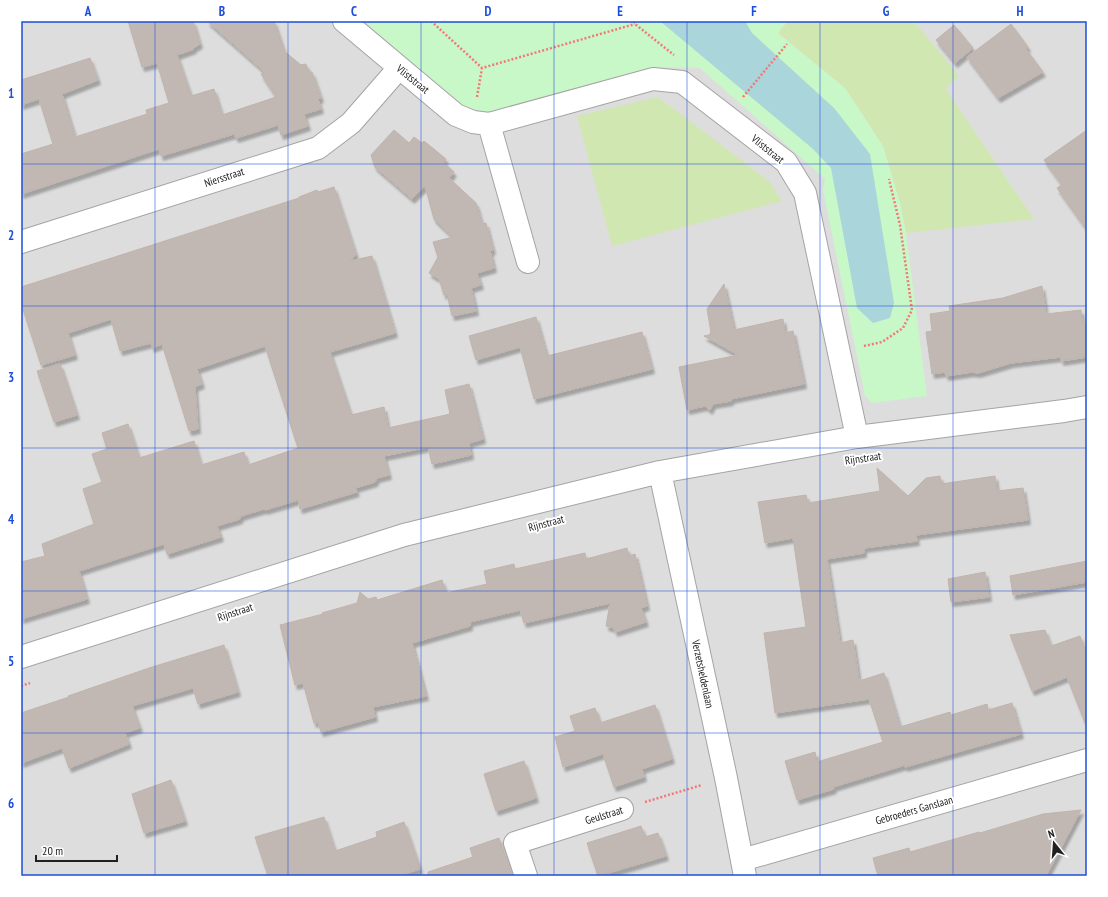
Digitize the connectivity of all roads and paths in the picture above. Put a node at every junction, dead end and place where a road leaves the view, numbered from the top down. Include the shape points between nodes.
1 (344, 21) edge
2 (431, 21) edge
3 (636, 24) dead end
4 (787, 44) dead end
5 (400, 68) junction
6 (742, 98) dead end
7 (489, 124) junction
8 (889, 179) dead end
9 (21, 242) edge
10 (528, 262) dead end
11 (840, 351) junction
12 (1087, 406) edge
13 (857, 437) junction
14 (660, 472) junction
15 (21, 657) edge
16 (36, 681) dead end
17 (21, 686) edge
18 (1087, 760) edge
19 (726, 778) junction
20 (622, 809) joint
21 (743, 868) edge
22 (526, 876) edge

1 - 5 street, Vliststraat
2 - 3 path via 482,68
4 - 6 path
5 - 7 street, Vliststraat via 456,115 473,122
5 - 9 street, Niersstraat via 351,123 318,148
7 - 10 street
7 - 11 street, Vliststraat via 653,79 682,82 786,162 805,192
8 - 11 path via 900,225 912,310 903,328 882,342
11 - 13 street, Vliststraat
12 - 13 street, Rijnstraat
13 - 14 street, Rijnstraat
14 - 15 street, Rijnstraat via 404,535
14 - 19 street, Verzetsheldenlaan
16 - 17 path
18 - 21 street, Gebroeders Ganslaan
19 - 20 path, Geulstraat
19 - 21 street, Verzetsheldenlaan
20 - 22 street, Geulstraat via 515,843

